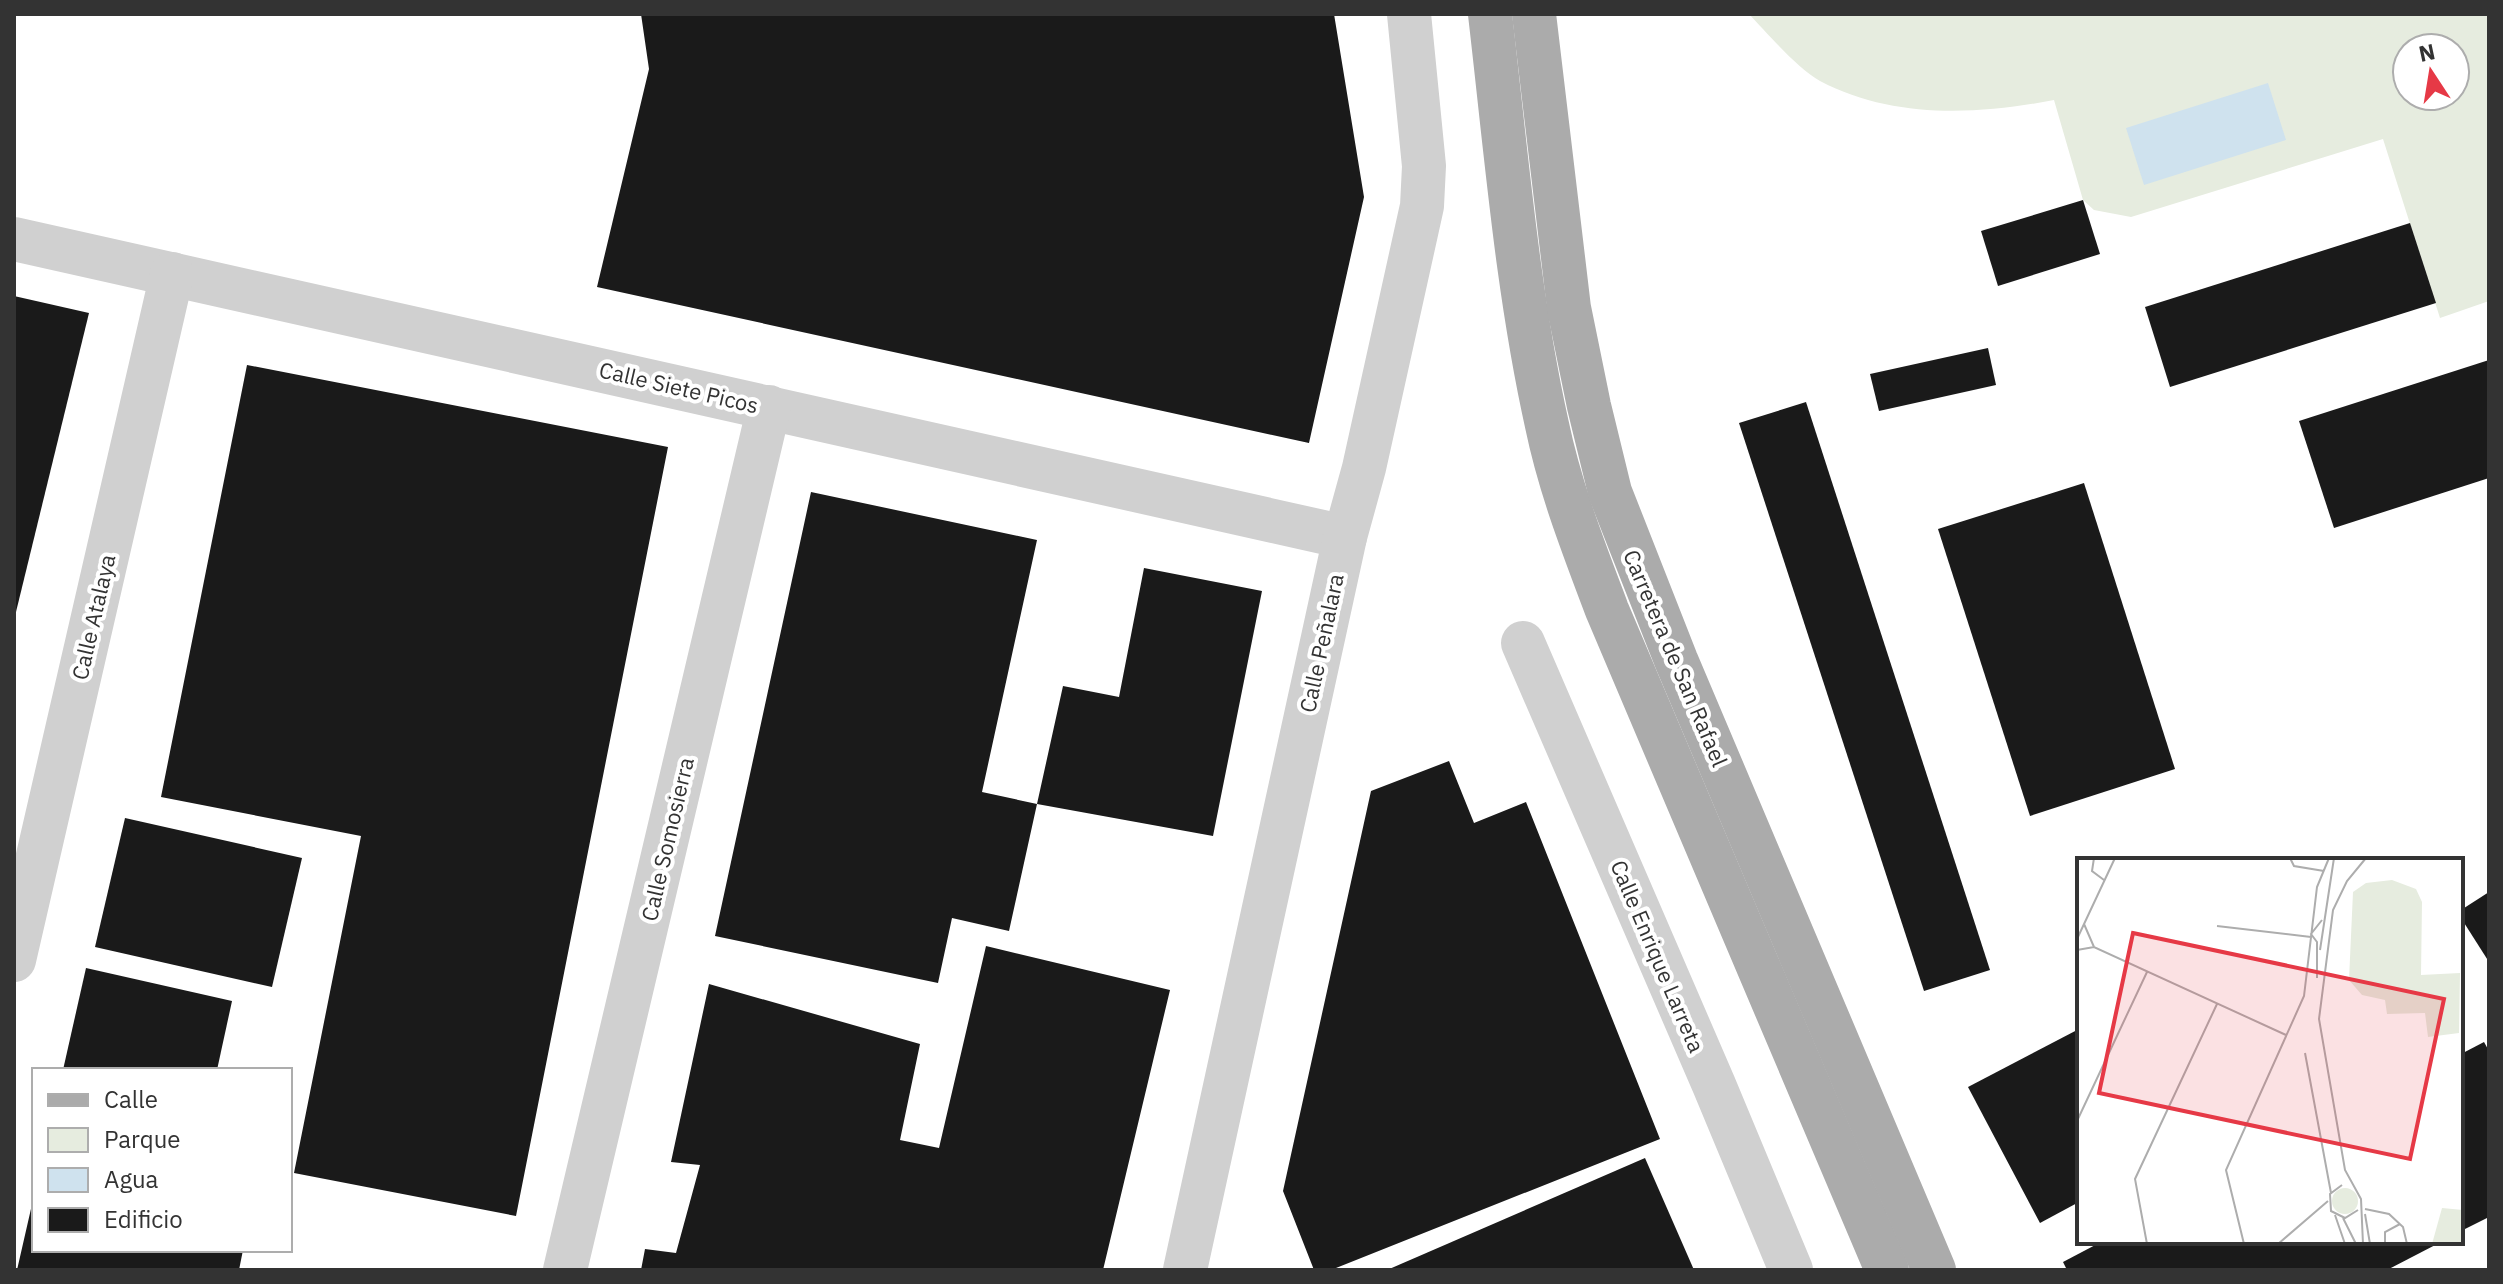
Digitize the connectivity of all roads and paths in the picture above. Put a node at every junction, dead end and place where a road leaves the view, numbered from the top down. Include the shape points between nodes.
1 (1409, 14) edge
2 (1534, 14) edge
3 (1490, 25) edge
4 (14, 239) edge
5 (172, 274) junction
6 (769, 407) junction
7 (1345, 537) junction
8 (1523, 643) dead end
9 (14, 960) edge
10 (565, 1270) edge
11 (1185, 1270) edge
12 (1791, 1270) edge
13 (1887, 1270) edge
14 (1934, 1270) edge

1 - 7 street, Calle Peñalara via 1424,166 1422,206
2 - 14 main road, Carretera de San Rafael via 1569,308 1610,492
3 - 13 main road, Carretera de San Rafael via 1529,329 1568,504 1607,610
4 - 5 street, Calle Siete Picos
5 - 6 street, Calle Siete Picos
5 - 9 street, Calle Atalaya
6 - 7 street, Calle Siete Picos
6 - 10 street, Calle Somosierra
7 - 11 street, Calle Peñalara
8 - 12 street, Calle Enrique Larreta

